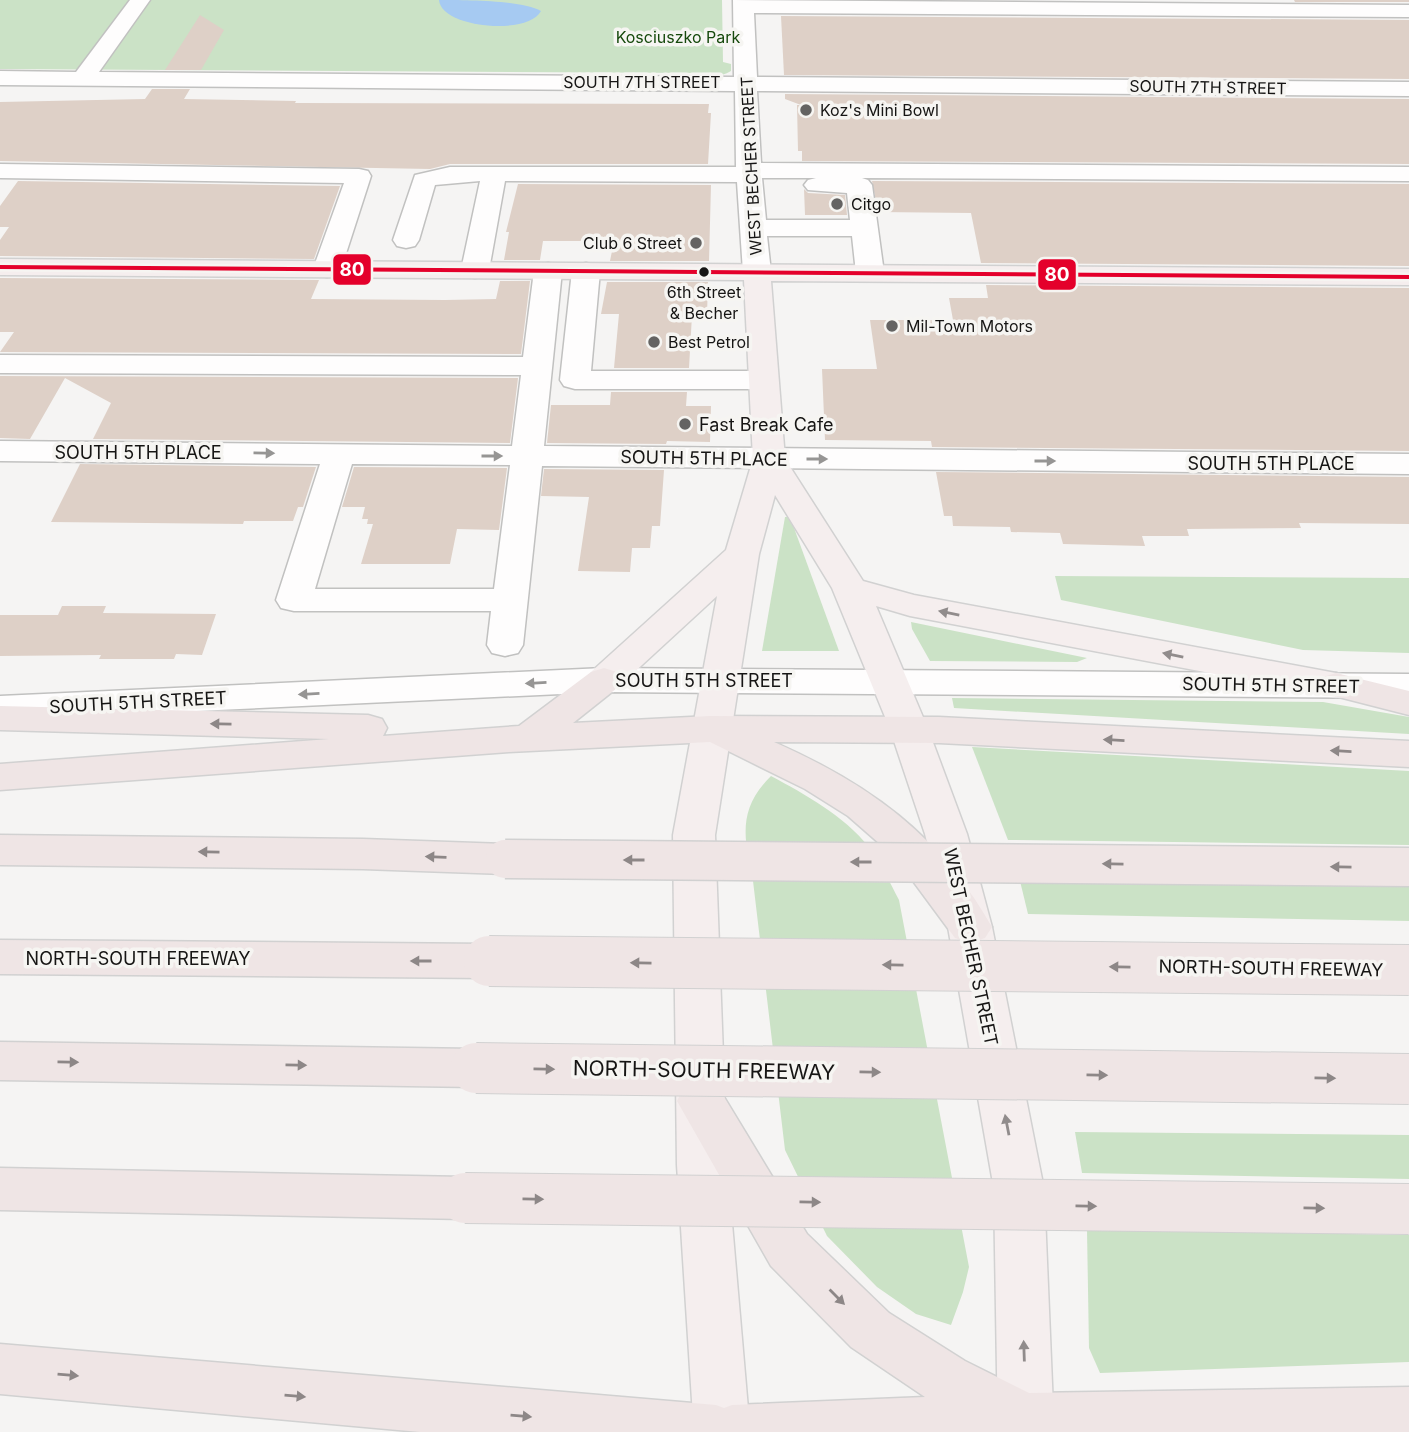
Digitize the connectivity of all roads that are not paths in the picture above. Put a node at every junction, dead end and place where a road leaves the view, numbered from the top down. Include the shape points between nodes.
1 (140, 0) edge
2 (743, 4) edge
3 (1409, 11) edge
4 (0, 78) edge
5 (83, 78) junction
6 (747, 82) junction
7 (1409, 89) edge
8 (0, 171) edge
9 (494, 173) junction
10 (1409, 174) edge
11 (749, 177) junction
12 (802, 185) junction
13 (831, 186) junction
14 (754, 228) junction
15 (805, 228) junction
16 (836, 228) junction
17 (866, 228) junction
18 (407, 240) dead end
19 (0, 267) edge
20 (327, 269) junction
21 (475, 270) junction
22 (548, 271) junction
23 (586, 271) junction
24 (757, 272) junction
25 (870, 273) junction
26 (1409, 277) edge
27 (0, 364) edge
28 (539, 366) junction
29 (763, 380) junction
30 (0, 451) edge
31 (339, 454) junction
32 (527, 456) junction
33 (769, 459) junction
34 (1409, 464) edge
35 (743, 554) junction
36 (850, 588) junction
37 (509, 600) junction
38 (505, 645) dead end
39 (719, 679) junction
40 (604, 680) junction
41 (889, 681) junction
42 (1336, 685) junction
43 (1409, 686) edge
44 (1409, 703) edge
45 (0, 708) edge
46 (0, 718) edge
47 (710, 729) junction
48 (909, 729) junction
49 (519, 738) junction
50 (1409, 754) edge
51 (0, 777) edge
52 (0, 850) edge
53 (1409, 867) edge
54 (970, 927) junction
55 (0, 957) edge
56 (1409, 970) edge
57 (0, 1062) edge
58 (1409, 1079) edge
59 (701, 1101) junction
60 (0, 1189) edge
61 (1409, 1209) edge
62 (0, 1369) edge
63 (1409, 1413) edge
64 (1026, 1426) edge
65 (716, 1432) edge
66 (722, 1432) edge
67 (732, 1432) edge

1 - 5 street
2 - 3 street
2 - 6 street, WEST BECHER STREET
4 - 5 street, SOUTH 7TH STREET
5 - 6 street, SOUTH 7TH STREET
6 - 7 street, SOUTH 7TH STREET
6 - 11 street, WEST BECHER STREET
8 - 20 street via 359,176
9 - 11 street
9 - 18 street via 424,180
9 - 21 street
10 - 11 street
11 - 12 street
11 - 14 street, WEST BECHER STREET
12 - 13 street
12 - 15 street
13 - 16 street
13 - 17 street via 859,186
14 - 15 street
14 - 24 street, WEST BECHER STREET
15 - 16 street
16 - 17 street
17 - 25 street
19 - 20 main road
20 - 21 main road
21 - 22 main road
22 - 23 main road
22 - 28 street
23 - 24 main road
23 - 29 street via 576,380
24 - 25 main road
24 - 29 main road, WEST BECHER STREET
25 - 26 main road
27 - 28 street
28 - 32 street
29 - 33 main road, WEST BECHER STREET
30 -> 31 street, SOUTH 5TH PLACE
31 -> 32 street, SOUTH 5TH PLACE
31 - 37 street via 294,600
32 - 33 street, SOUTH 5TH PLACE
32 - 37 street
33 -> 34 street, SOUTH 5TH PLACE
33 - 35 main road, WEST BECHER STREET
33 - 36 main road, WEST BECHER STREET
35 - 39 main road, WEST BECHER STREET
35 - 40 main road
36 - 41 main road, WEST BECHER STREET
42 -> 36 main road via 910,605
37 - 38 street
39 - 40 street, SOUTH 5TH STREET
39 - 41 street, SOUTH 5TH STREET
39 - 47 main road, WEST BECHER STREET
40 -> 45 street, SOUTH 5TH STREET
40 - 49 highway
41 - 42 street, SOUTH 5TH STREET
41 - 48 main road, WEST BECHER STREET
42 - 43 street, SOUTH 5TH STREET
42 - 44 highway
49 -> 46 highway via 391,728
47 - 48 highway
47 - 49 highway
47 - 54 highway via 779,759 863,807 903,839
47 - 59 main road, WEST BECHER STREET via 694,835
50 -> 48 highway
48 - 54 main road, WEST BECHER STREET via 946,834
49 - 51 highway
53 -> 52 highway, bridge
64 -> 54 main road, WEST BECHER STREET via 1019,1189
56 -> 55 highway, NORTH-SOUTH FREEWAY, bridge
57 -> 58 highway, NORTH-SOUTH FREEWAY, bridge
59 -> 64 highway via 789,1250 870,1330
59 - 66 main road, WEST BECHER STREET
60 -> 61 highway, bridge
62 -> 65 highway
63 - 64 highway
64 - 67 highway

